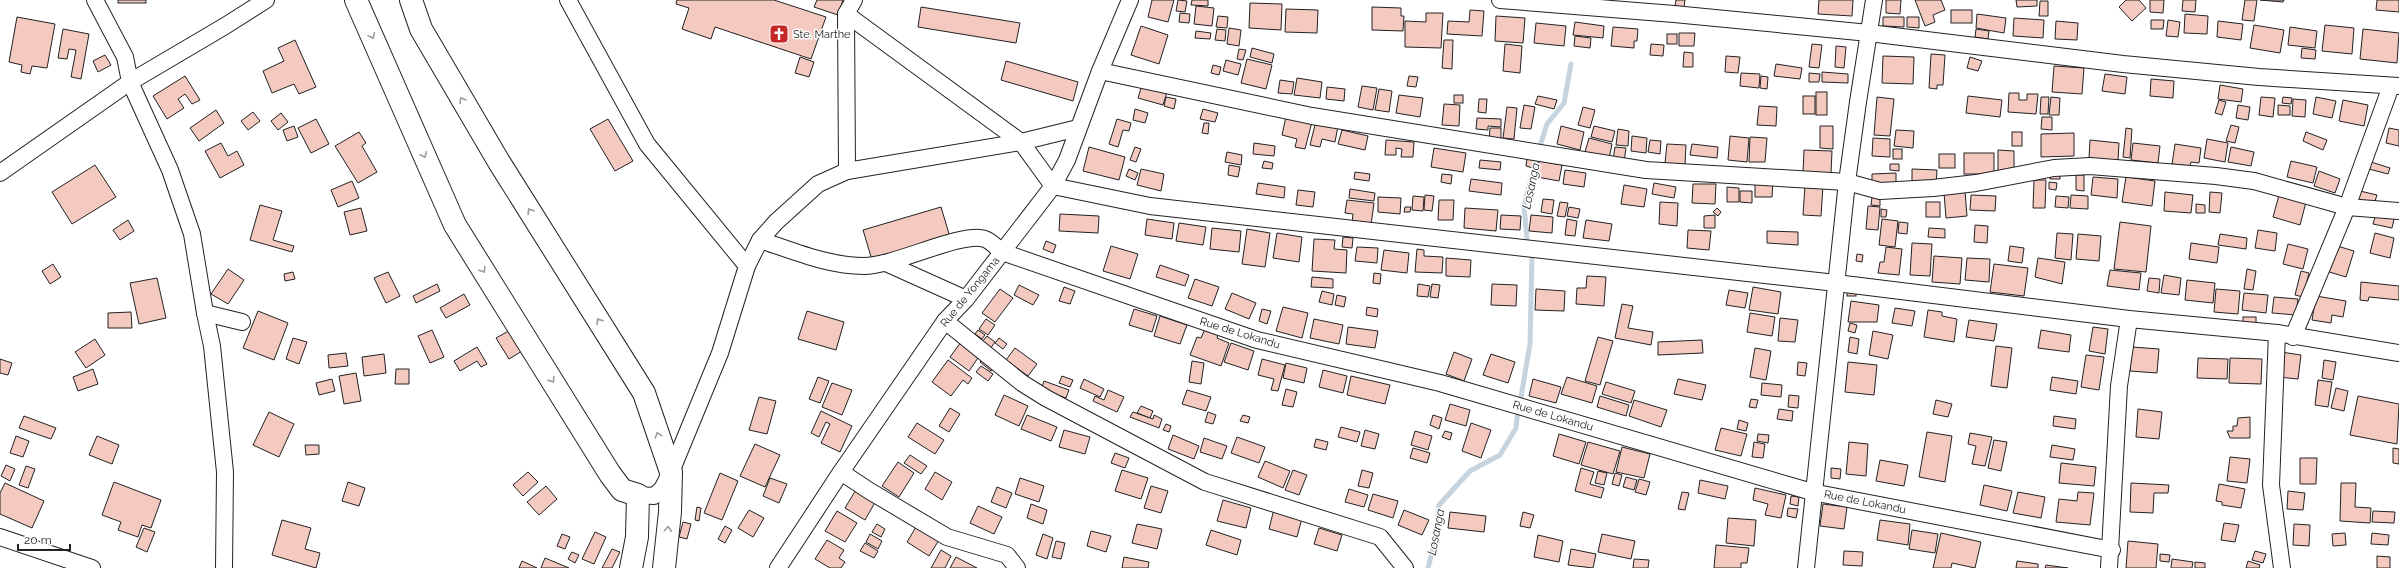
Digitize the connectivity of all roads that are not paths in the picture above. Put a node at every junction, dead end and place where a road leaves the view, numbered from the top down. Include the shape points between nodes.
1 (95, 0) edge
2 (266, 0) edge
3 (356, 0) edge
4 (410, 0) edge
5 (568, 0) edge
6 (854, 0) edge
7 (1130, 0) edge
8 (1500, 0) edge
9 (1874, 0) edge
10 (846, 14) junction
11 (1869, 33) junction
12 (1100, 72) junction
13 (130, 82) junction
14 (2395, 86) edge
15 (1078, 128) junction
16 (1021, 142) junction
17 (846, 171) junction
18 (0, 173) edge
19 (1847, 182) junction
20 (1053, 186) junction
21 (2347, 207) junction
22 (2399, 211) edge
23 (760, 240) junction
24 (1002, 252) junction
25 (886, 263) junction
26 (747, 266) junction
27 (1836, 283) junction
28 (966, 299) junction
29 (205, 313) junction
30 (2129, 319) junction
31 (945, 320) junction
32 (242, 322) dead end
33 (2277, 333) junction
34 (2293, 337) junction
35 (2399, 353) edge
36 (671, 472) junction
37 (841, 472) junction
38 (1812, 492) junction
39 (638, 495) junction
40 (0, 537) edge
41 (2112, 550) junction
42 (92, 568) edge
43 (224, 568) edge
44 (631, 568) edge
45 (664, 568) edge
46 (778, 568) edge
47 (1017, 568) edge
48 (1405, 568) edge
49 (1806, 568) edge
50 (2109, 568) edge
51 (2282, 568) edge

1 - 13 street via 125,57
2 - 13 street
3 -> 39 main road via 455,225 610,474 622,490
36 -> 4 main road via 644,393 499,162 421,29
5 - 26 street via 647,144
6 - 10 street
7 - 12 street, Rue de Yongama
8 - 11 street
9 - 11 street
10 - 16 street
10 - 17 street
11 - 14 street via 2259,77
11 - 19 street
12 - 15 street, Rue de Yongama
12 - 19 street via 1312,116 1646,170
13 - 18 street
13 - 29 street via 170,170 192,234
14 - 21 street
15 - 16 street
15 - 20 street, Rue de Yongama via 1067,160
16 - 17 street
16 - 20 street
17 - 23 street via 818,184
19 - 21 street via 1880,190 1933,188 1976,183 2054,168 2090,166 2254,181
19 - 27 street
20 - 24 street, Rue de Yongama
20 - 27 street via 1150,206
21 - 22 street
21 - 34 street
23 - 25 street via 809,257 841,264 865,266
23 - 26 street
24 - 25 street via 986,239 972,238
24 - 28 street, Rue de Yongama
24 - 38 street, Rue de Lokandu via 1258,340 1440,383
25 - 28 street
26 - 36 street via 720,353
27 - 30 street
27 - 38 street
28 - 31 street, Rue de Yongama
29 - 32 street
29 - 43 street via 212,346 225,472
30 - 33 street
30 - 41 street via 2119,386
31 - 37 street, Rue de Yongama
31 - 48 street via 1022,383 1046,398 1204,482 1380,537
33 - 34 street
33 - 51 street via 2270,485
34 - 35 street
36 - 39 street via 662,489 654,496
45 -> 36 main road
37 - 46 street, Rue de Yongama
37 - 47 street via 948,537 1007,555
38 - 41 street, Rue de Lokandu
38 - 49 street
39 - 44 main road via 637,537
40 - 42 street
41 - 50 street

